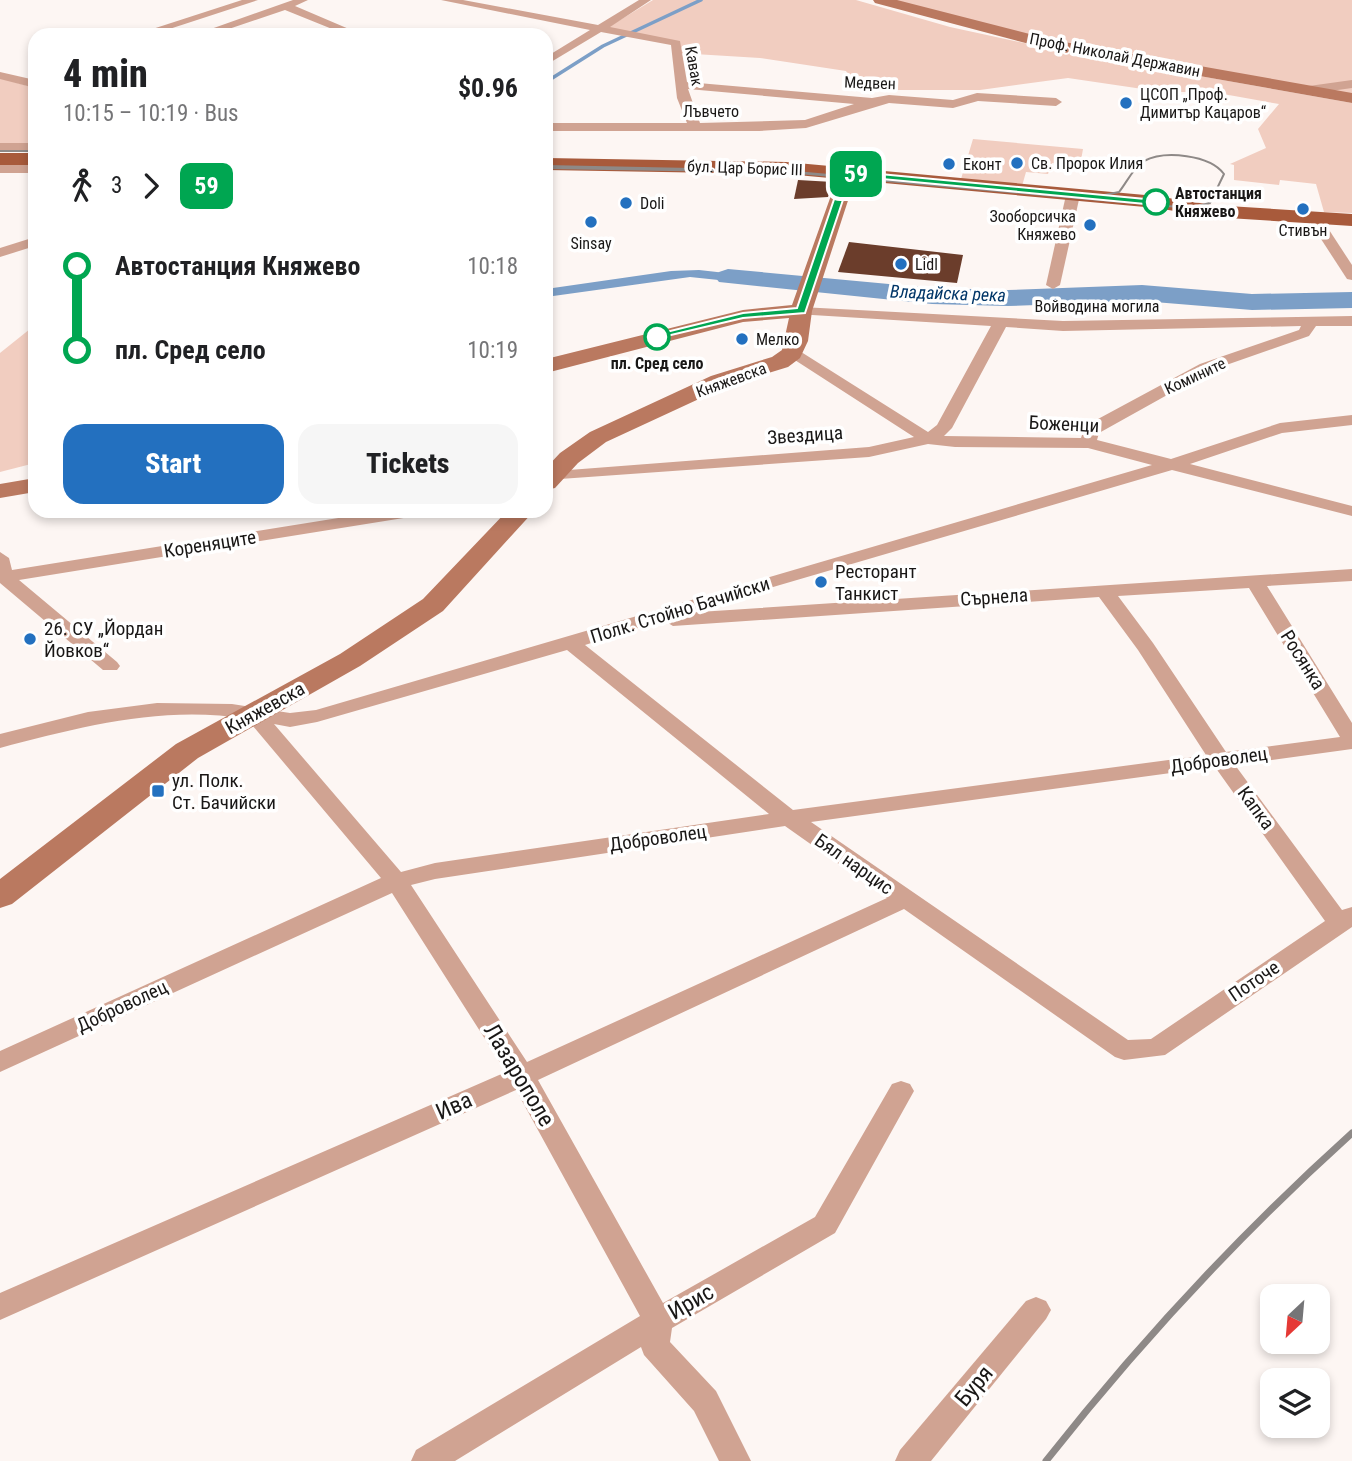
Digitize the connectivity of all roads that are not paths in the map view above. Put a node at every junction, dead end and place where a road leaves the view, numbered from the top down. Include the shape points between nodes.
1 (253, 0) edge
2 (303, 0) edge
3 (446, 0) edge
4 (646, 0) edge
5 (880, 0) edge
6 (288, 7) junction
7 (163, 28) edge
8 (222, 28) edge
9 (340, 28) edge
10 (598, 29) junction
11 (553, 58) edge
12 (0, 66) edge
13 (26, 70) dead end
14 (5, 75) edge
15 (28, 82) edge
16 (1352, 83) edge
17 (683, 85) junction
18 (1309, 90) junction
19 (1352, 98) edge
20 (872, 102) junction
21 (1056, 102) dead end
22 (553, 127) edge
23 (695, 127) junction
24 (0, 147) edge
25 (28, 147) edge
26 (0, 159) edge
27 (28, 159) edge
28 (553, 167) edge
29 (0, 169) edge
30 (28, 169) edge
31 (846, 176) junction
32 (1073, 197) junction
33 (1315, 219) junction
34 (1352, 220) edge
35 (28, 244) edge
36 (2, 253) edge
37 (1352, 276) edge
38 (1053, 285) dead end
39 (807, 293) junction
40 (1312, 321) junction
41 (1352, 321) edge
42 (1000, 322) junction
43 (792, 353) junction
44 (553, 364) edge
45 (1352, 419) edge
46 (928, 439) junction
47 (1087, 443) junction
48 (1173, 464) junction
49 (553, 472) edge
50 (553, 477) edge
51 (28, 486) edge
52 (0, 491) edge
53 (1352, 511) edge
54 (365, 518) edge
55 (514, 518) edge
56 (2, 568) edge
57 (1352, 575) edge
58 (1254, 581) junction
59 (1103, 590) junction
60 (636, 623) junction
61 (570, 643) junction
62 (110, 666) dead end
63 (254, 714) junction
64 (0, 741) edge
65 (1352, 741) edge
66 (1220, 759) junction
67 (789, 818) junction
68 (396, 881) junction
69 (0, 895) edge
70 (905, 899) junction
71 (1346, 919) edge
72 (1156, 1048) joint
73 (0, 1062) edge
74 (522, 1076) junction
75 (901, 1091) dead end
76 (0, 1307) edge
77 (1036, 1311) dead end
78 (658, 1321) junction
79 (427, 1461) edge
80 (735, 1461) edge
81 (911, 1461) edge

1 - 7 street
2 - 6 street
3 - 10 street, Кавак
4 - 10 street
5 - 18 street, Проф. Николай Державин via 1062,47
6 - 8 street
6 - 9 street
10 - 11 street
10 - 17 street, Кавак via 676,43
12 - 14 street
13 - 14 street
14 - 15 street
16 - 18 street
17 - 20 street, Медвен
17 - 23 street, Кавак via 683,98
18 - 19 street, Проф. Николай Державин
20 - 21 street, Медвен via 953,104 976,97
20 - 23 street, Лъвчето via 806,124
22 - 23 street, Лъвчето
24 - 25 street
26 - 27 main road
28 - 31 main road, бул. Цар Борис III
29 - 30 street
31 - 32 main road, бул. Цар Борис III
31 - 39 street
32 - 33 main road, бул. Цар Борис III
32 - 38 street
33 - 34 main road, бул. Цар Борис III
33 - 37 street
35 - 36 street
39 - 42 street, Войводина могила
39 - 43 street
39 - 44 street via 743,316
40 - 41 street, Войводина могила
40 - 42 street, Войводина могила via 1063,326
40 - 47 street, Комините via 1304,333 1206,367 1090,430
42 - 46 street via 944,428
43 - 46 street, Боженци
43 - 49 street, Княжевска via 598,437
45 - 48 street, Полк. Стойно Бачийски via 1280,428
46 - 47 street, Боженци
46 - 50 street, Звездица via 869,452
47 - 48 street, Боженци
48 - 53 street, Боженци
48 - 60 street, Полк. Стойно Бачийски
51 - 52 street
54 - 56 street, Кореняците
55 - 63 street, Княжевска via 433,605 350,660
56 - 62 street
57 - 58 street, Сърнела
58 - 59 street, Сърнела
58 - 65 street, Росянка
59 - 60 street, Сърнела
59 - 66 street, Капка
60 - 61 street, Полк. Стойно Бачийски
61 - 63 street, Полк. Стойно Бачийски via 317,716 290,720
61 - 67 street, Бял нарцис
63 - 64 street, Полк. Стойно Бачийски via 157,709 89,718
63 - 68 street, Лазарополе
63 - 69 street, Княжевска via 187,751
65 - 66 street, Доброволец
66 - 67 street, Доброволец
66 - 71 street, Капка
67 - 68 street, Доброволец via 435,871
67 - 70 street, Бял нарцис
68 - 73 street, Доброволец
68 - 74 street, Лазарополе
70 - 72 street, Бял нарцис via 1124,1050
70 - 74 street, Ива
71 - 72 street, Поточе
74 - 76 street, Ива
74 - 78 street, Лазарополе
75 - 78 street, Ирис via 825,1225
77 - 81 street, Буря
78 - 79 street, Ирис
78 - 80 street, Лазарополе via 655,1346 705,1401

